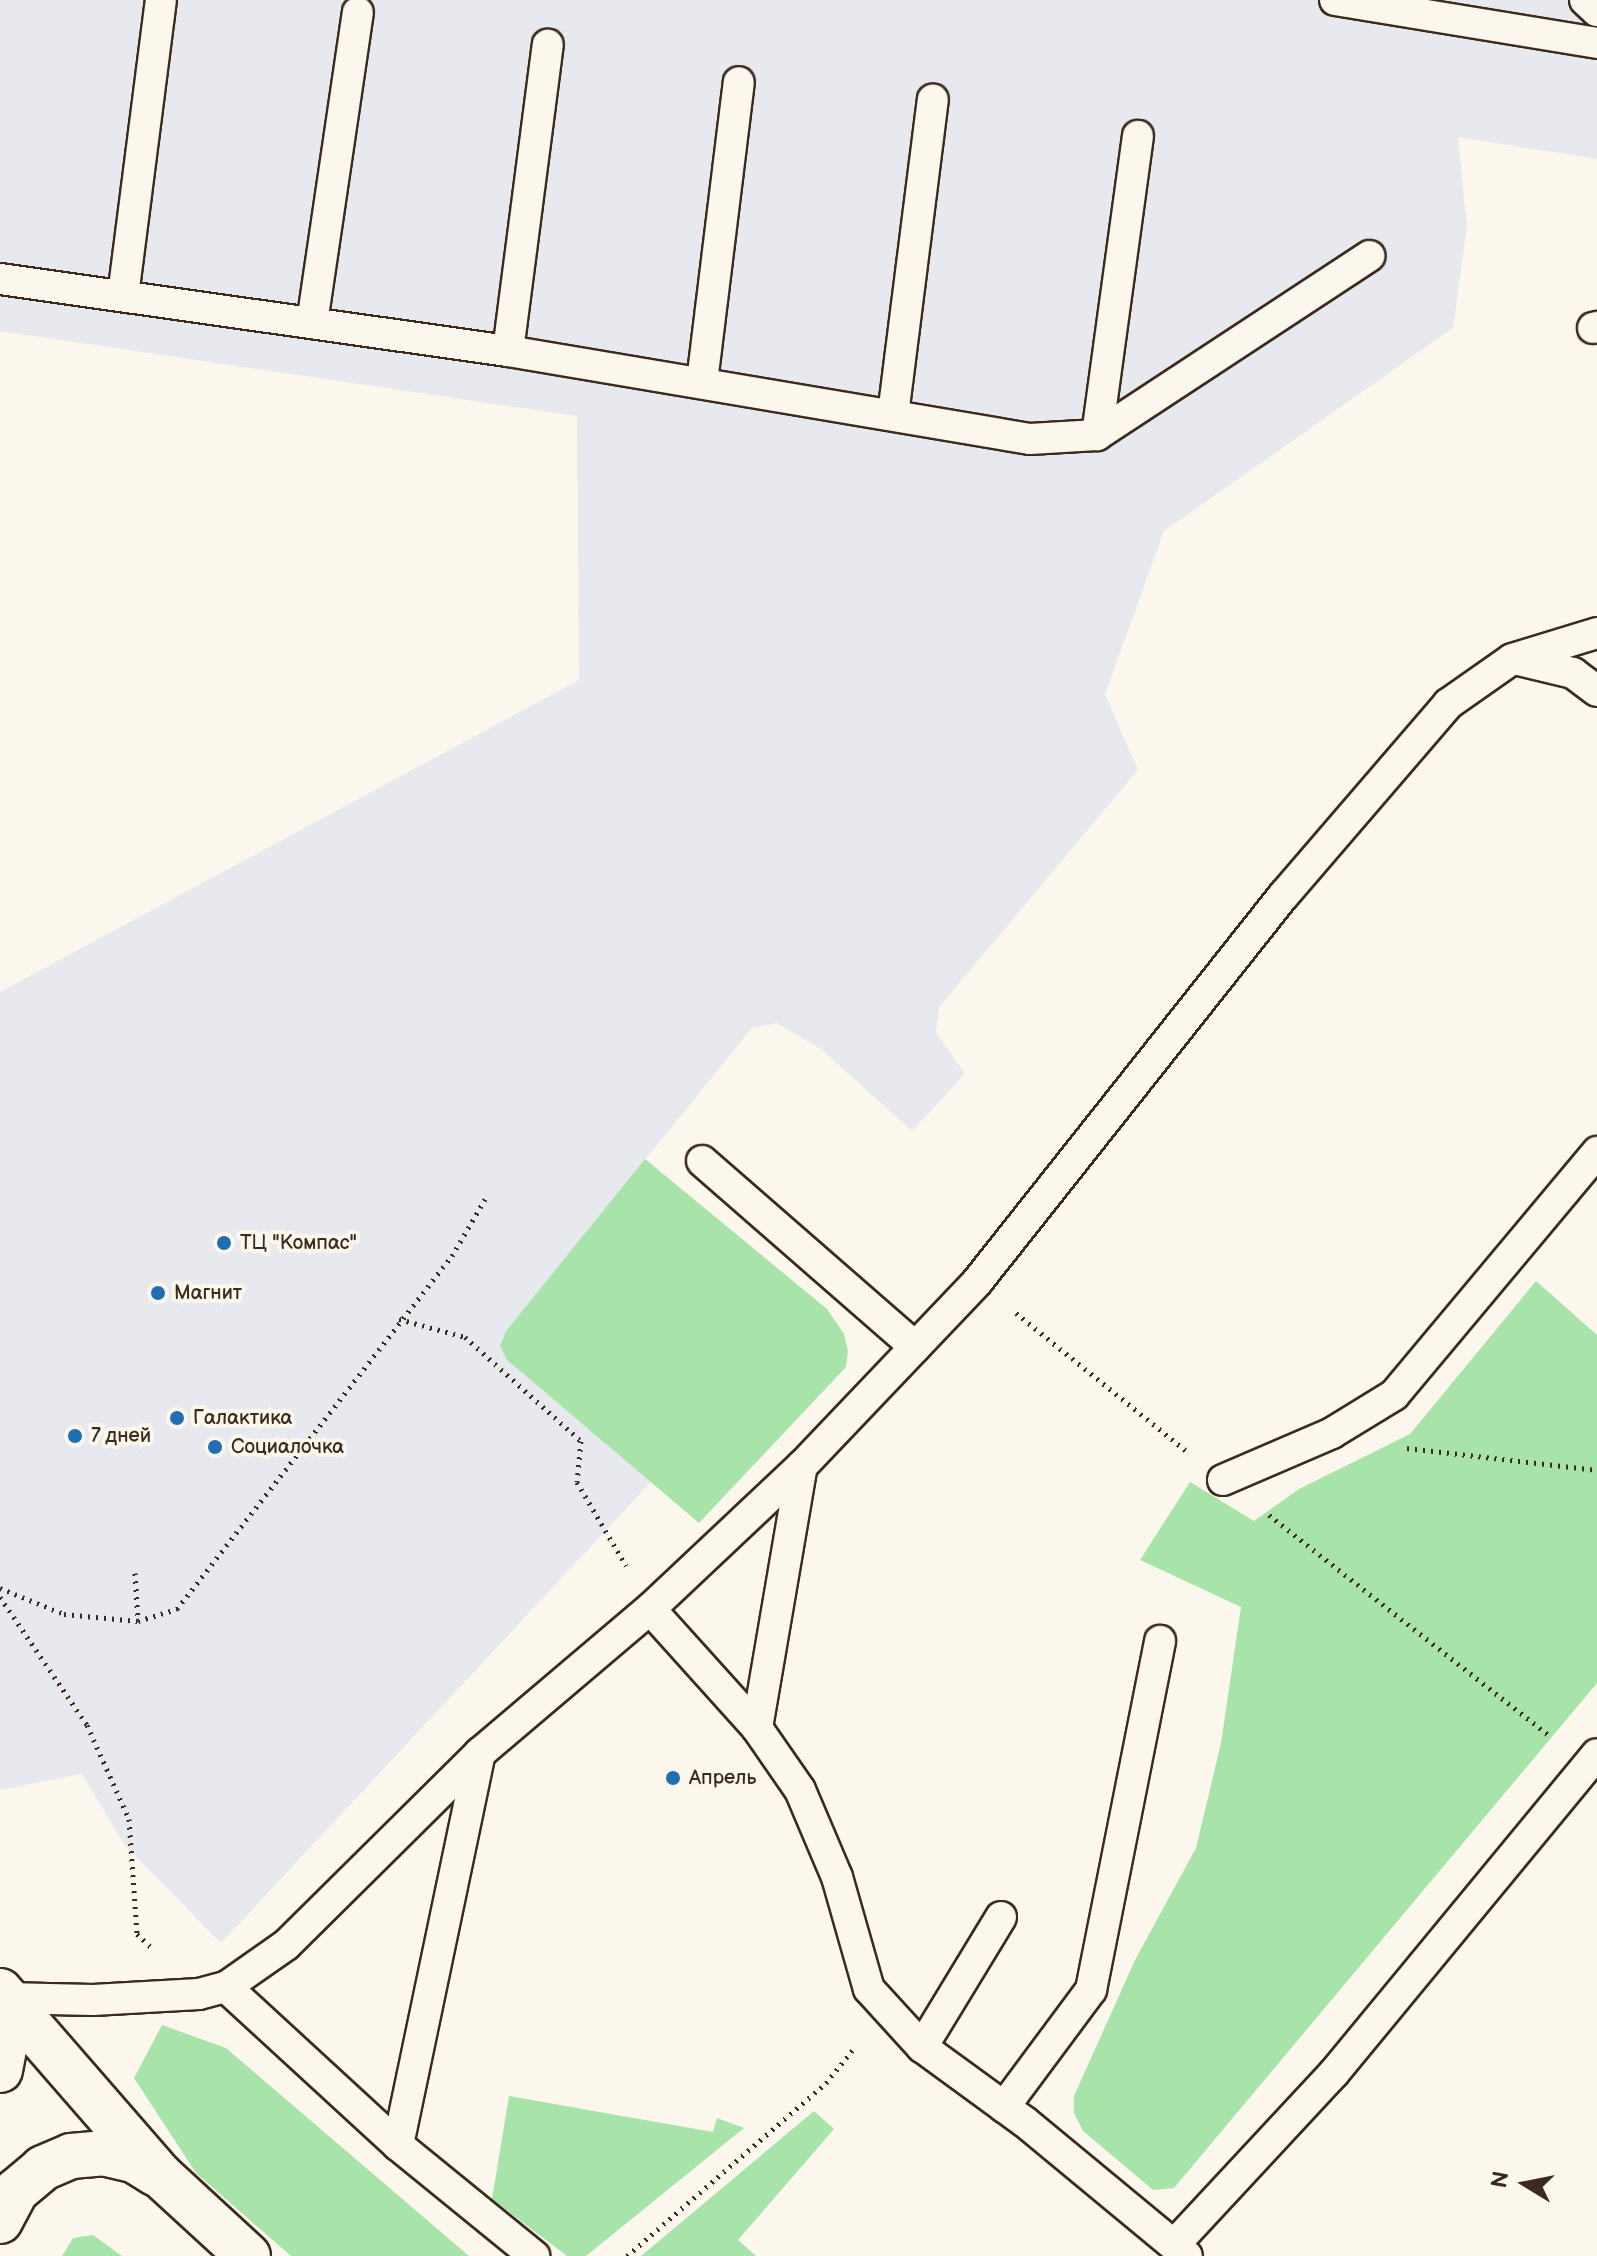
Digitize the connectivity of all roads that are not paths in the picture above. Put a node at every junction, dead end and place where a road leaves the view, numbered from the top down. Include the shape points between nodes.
1 (161, 0) edge
2 (1335, 0) edge
3 (1585, 0) edge
4 (1597, 11) edge
5 (358, 12) dead end
6 (1597, 43) edge
7 (548, 45) dead end
8 (739, 82) dead end
9 (933, 100) dead end
10 (1138, 136) dead end
11 (1370, 256) dead end
12 (0, 279) edge
13 (123, 296) junction
14 (312, 323) junction
15 (508, 351) junction
16 (702, 382) junction
17 (893, 415) junction
18 (1097, 435) junction
19 (1597, 633) edge
20 (1512, 659) junction
21 (1597, 691) edge
22 (1597, 1152) edge
23 (702, 1161) dead end
24 (915, 1347) junction
25 (802, 1466) junction
26 (1223, 1480) road end
27 (650, 1609) junction
28 (1160, 1641) dead end
29 (757, 1728) junction
30 (480, 1753) junction
31 (1592, 1760) edge
32 (1001, 1917) dead end
33 (226, 1987) junction
34 (2, 1995) edge
35 (922, 2047) junction
36 (0, 2070) edge
37 (1004, 2107) junction
38 (398, 2145) junction
39 (161, 2176) junction
40 (0, 2221) edge
41 (1180, 2251) edge
42 (248, 2256) edge
43 (534, 2256) edge

1 - 13 lane
2 - 6 lane
3 - 4 lane
5 - 14 lane
7 - 15 lane
8 - 16 lane
9 - 17 lane
10 - 18 lane
11 - 18 lane
12 - 13 lane
13 - 14 lane
14 - 15 lane
15 - 16 lane
16 - 17 lane
17 - 18 lane via 1030,439
19 - 20 lane
20 - 21 lane via 1573,673
20 - 24 lane via 1448,704 1284,895 977,1282
22 - 26 lane via 1394,1395 1355,1419
23 - 24 lane
24 - 25 lane
25 - 27 lane
25 - 29 lane
27 - 29 lane
27 - 30 lane
28 - 37 lane via 1091,1990
29 - 35 lane via 800,1790 837,1877 869,1989
30 - 33 lane via 286,1945
30 - 38 lane
31 - 41 lane
32 - 35 lane
33 - 34 lane via 93,2000
33 - 38 lane
34 - 36 main road via 6,2040
34 - 39 main road
35 - 37 lane
37 - 41 lane
38 - 43 lane
39 - 40 main road via 134,2160 103,2153 71,2156 43,2168 16,2191
39 - 42 main road

